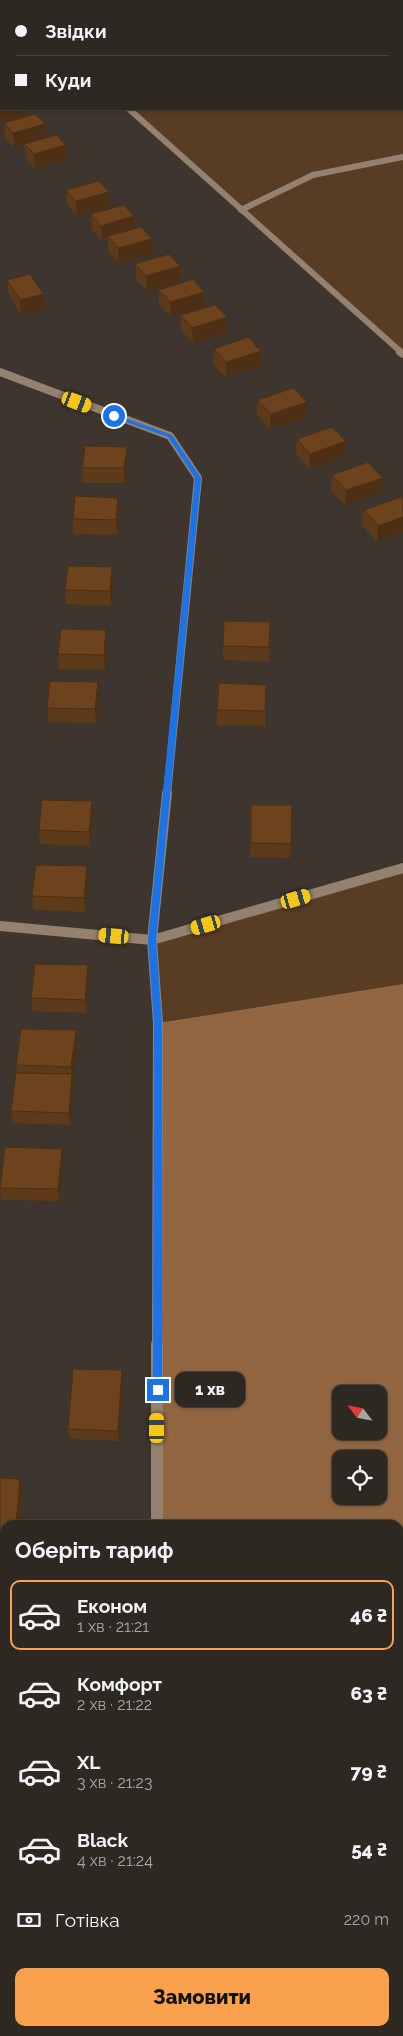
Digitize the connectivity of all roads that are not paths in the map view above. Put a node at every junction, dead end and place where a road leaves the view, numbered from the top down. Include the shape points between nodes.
1 (130, 110) edge
2 (403, 158) edge
3 (241, 210) junction
4 (403, 354) edge
5 (0, 372) edge
6 (403, 868) edge
7 (0, 926) edge
8 (152, 940) junction
9 (157, 1520) edge

1 - 3 street
2 - 3 street via 312,175
3 - 4 street
5 - 8 street via 170,436 198,478
6 - 8 street
7 - 8 street
8 - 9 street via 158,1023

